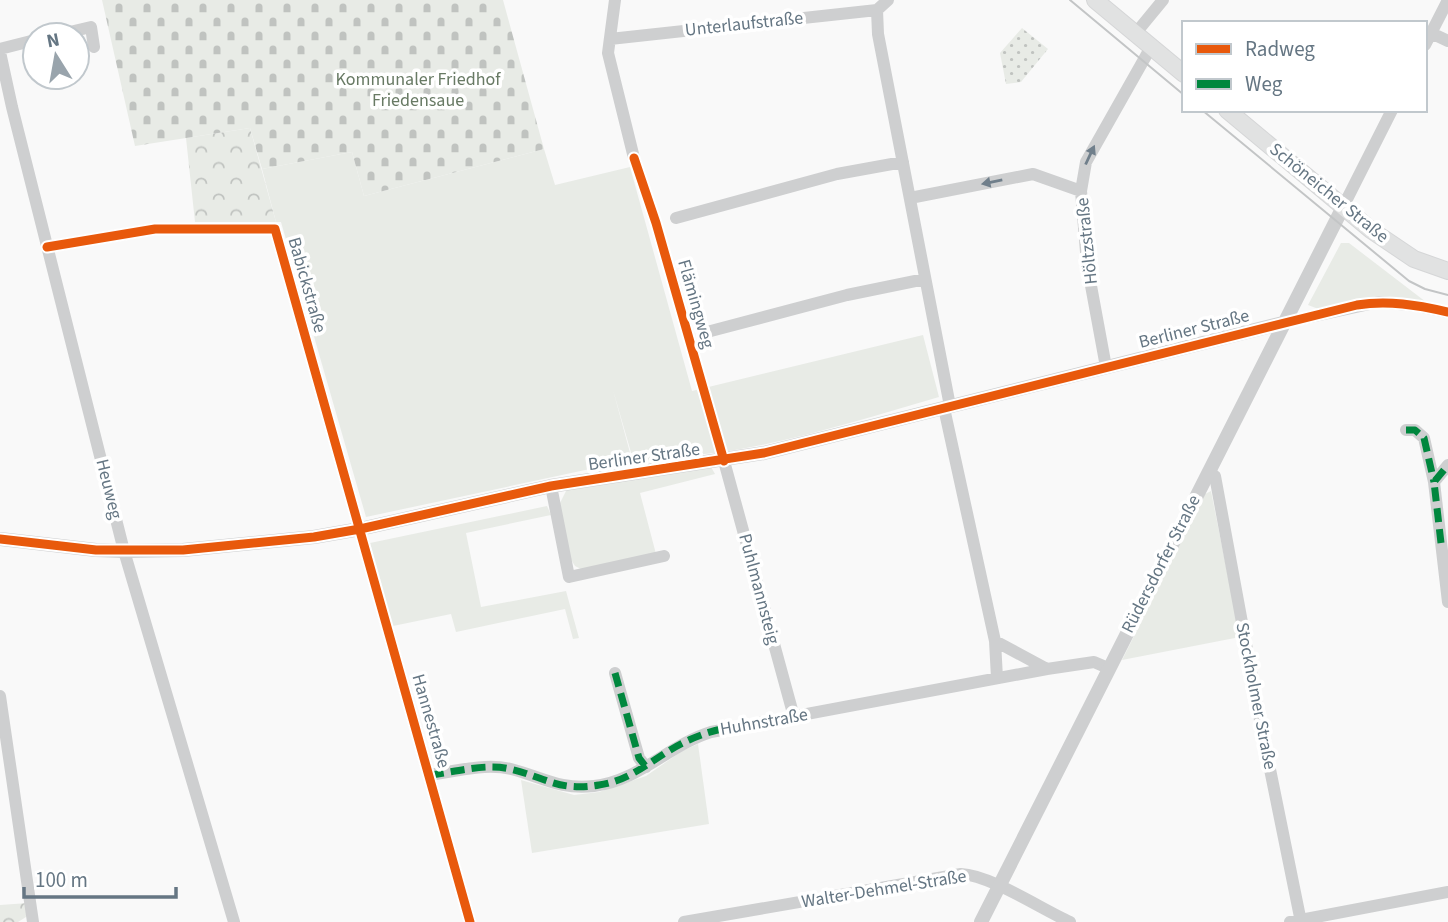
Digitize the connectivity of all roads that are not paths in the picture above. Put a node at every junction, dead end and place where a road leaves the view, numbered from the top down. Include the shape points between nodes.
1 (615, 0) edge
2 (888, 0) edge
3 (1095, 0) edge
4 (1163, 0) edge
5 (1448, 0) edge
6 (877, 10) junction
7 (91, 27) edge
8 (1432, 33) junction
9 (1135, 34) junction
10 (610, 38) junction
11 (1448, 41) edge
12 (1427, 42) edge
13 (21, 44) edge
14 (94, 47) dead end
15 (1151, 47) junction
16 (0, 50) edge
17 (1182, 72) edge
18 (1229, 112) edge
19 (1391, 112) edge
20 (634, 158) joint
21 (903, 162) junction
22 (1081, 191) junction
23 (910, 198) junction
24 (1343, 207) junction
25 (676, 218) dead end
26 (47, 247) junction
27 (1442, 270) edge
28 (926, 279) junction
29 (1448, 312) edge
30 (1283, 323) junction
31 (707, 332) dead end
32 (1106, 367) junction
33 (947, 407) junction
34 (1406, 430) dead end
35 (724, 461) junction
36 (1448, 465) edge
37 (1209, 473) junction
38 (1434, 482) junction
39 (551, 486) junction
40 (360, 529) junction
41 (0, 539) edge
42 (124, 551) junction
43 (664, 556) dead end
44 (1448, 602) edge
45 (995, 641) junction
46 (1108, 668) junction
47 (1047, 669) junction
48 (615, 673) dead end
49 (997, 678) junction
50 (0, 696) edge
51 (794, 717) junction
52 (646, 767) junction
53 (430, 775) junction
54 (999, 886) junction
55 (1448, 892) edge
56 (1297, 921) edge
57 (33, 922) edge
58 (234, 922) edge
59 (470, 922) edge
60 (684, 922) edge
61 (981, 922) edge
62 (1070, 922) edge

1 - 10 street
2 - 6 street
3 - 9 main road
4 - 9 street
5 - 8 street
6 - 10 street, Unterlaufstraße
6 - 21 street
7 - 14 street
8 - 11 street
8 - 12 street
9 - 15 main road
10 - 20 street via 610,68
13 - 16 street, Heuweg
15 - 17 main road
22 -> 15 street, Höltzstraße via 1086,162
16 - 26 street, Heuweg
18 - 24 main road, Schöneicher Straße
19 - 24 street
20 - 35 street, Flämingweg
21 - 23 street
21 - 25 street via 837,174
22 -> 23 street via 1033,174
22 - 32 street, Höltzstraße via 1087,264
23 - 28 street
24 - 27 main road, Schöneicher Straße via 1406,255
24 - 30 street, Rüdersdorfer Straße
26 - 40 street, Babickstraße via 155,229 275,229
26 - 42 street, Heuweg
28 - 31 street
28 - 33 street
29 - 30 street via 1379,302
30 - 32 street, Berliner Straße
30 - 37 street, Rüdersdorfer Straße
32 - 33 street, Berliner Straße
33 - 35 street, Berliner Straße
33 - 45 street
34 - 38 street via 1415,430 1424,438
35 - 39 street, Berliner Straße
35 - 51 street, Puhlmannsteig
36 - 38 street
37 - 46 street, Rüdersdorfer Straße
37 - 56 street, Stockholmer Straße via 1215,476
38 - 44 street
39 - 40 street, Berliner Straße
39 - 43 street via 569,576
40 - 42 street, Berliner Straße via 183,550
40 - 53 street, Hannestraße
41 - 42 street, Berliner Straße
42 - 58 street, Heuweg
45 - 47 street
45 - 49 street
46 - 47 street, Huhnstraße via 1094,662
46 - 54 street, Rüdersdorfer Straße
47 - 49 street, Huhnstraße
48 - 52 street via 639,758
49 - 51 street, Huhnstraße
50 - 57 street
51 - 52 street, Huhnstraße via 698,736
52 - 53 street, Huhnstraße via 620,780 583,787 496,767
53 - 59 street, Hannestraße
54 - 60 street, Walter-Dehmel-Straße via 961,874
54 - 61 street, Rüdersdorfer Straße
54 - 62 street, Walter-Dehmel-Straße
55 - 56 street

